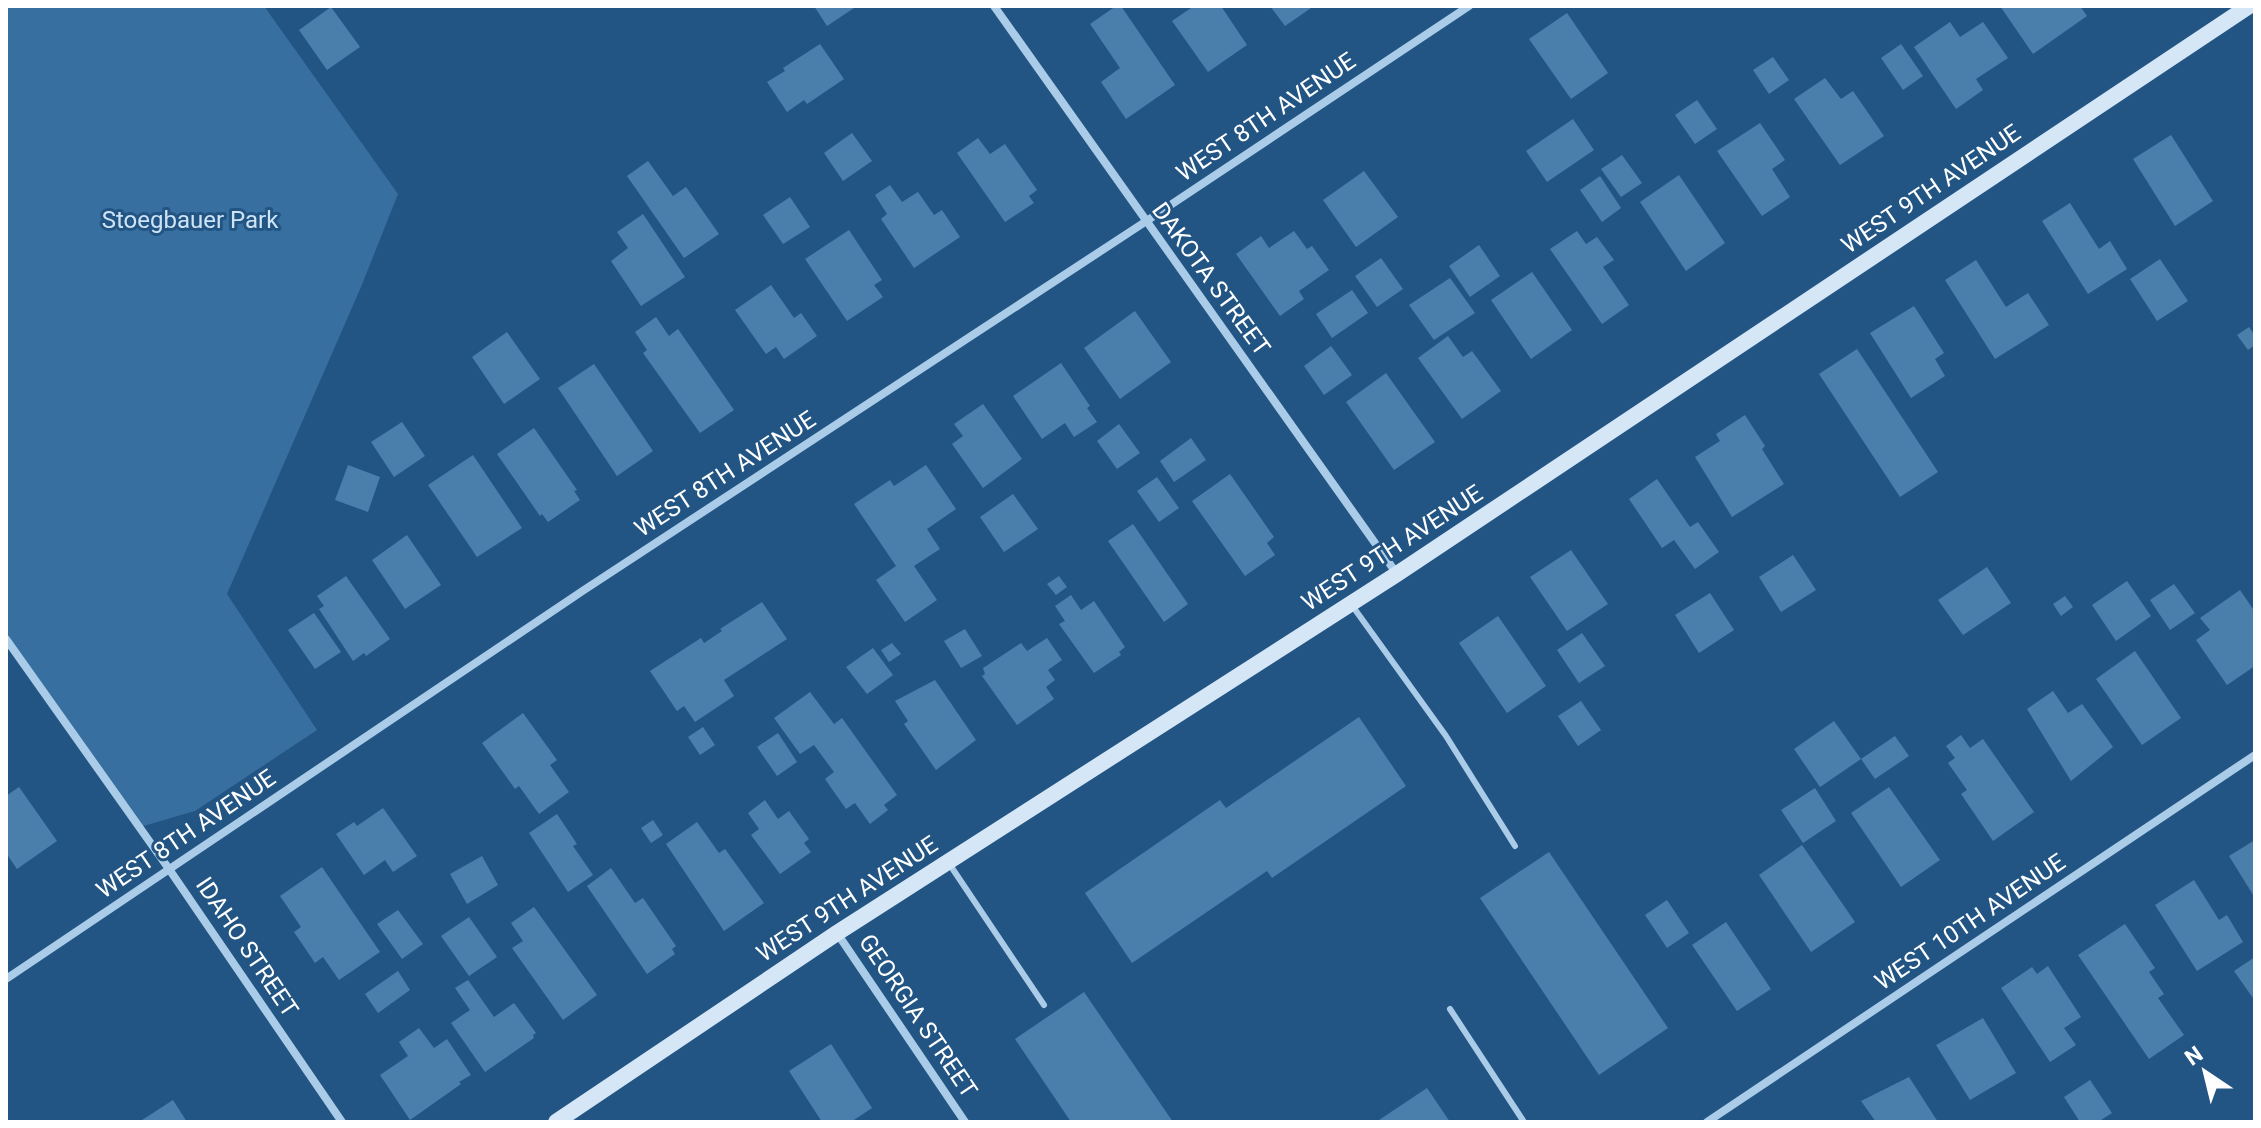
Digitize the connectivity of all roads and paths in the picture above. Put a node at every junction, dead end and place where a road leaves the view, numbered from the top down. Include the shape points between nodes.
1 (994, 6) edge
2 (1469, 6) edge
3 (2249, 6) edge
4 (1145, 222) junction
5 (1397, 574) junction
6 (1351, 604) junction
7 (6, 639) edge
8 (2255, 755) edge
9 (1515, 846) dead end
10 (948, 862) junction
11 (169, 869) junction
12 (837, 933) junction
13 (6, 979) edge
14 (1044, 1005) dead end
15 (1450, 1009) dead end
16 (342, 1122) edge
17 (556, 1122) edge
18 (965, 1122) edge
19 (1524, 1122) edge
20 (1707, 1122) edge

1 - 4 street, DAKOTA STREET
2 - 4 street, WEST 8TH AVENUE
3 - 5 main road, WEST 9TH AVENUE
4 - 5 street, DAKOTA STREET
4 - 11 street, WEST 8TH AVENUE
5 - 6 main road, WEST 9TH AVENUE
6 - 9 lane via 1446,736
6 - 10 main road, WEST 9TH AVENUE
7 - 11 street, IDAHO STREET
8 - 20 street, WEST 10TH AVENUE
10 - 12 main road, WEST 9TH AVENUE
10 - 14 lane
11 - 13 street, WEST 8TH AVENUE
11 - 16 street, IDAHO STREET
12 - 17 main road, WEST 9TH AVENUE
12 - 18 street, GEORGIA STREET
15 - 19 lane

